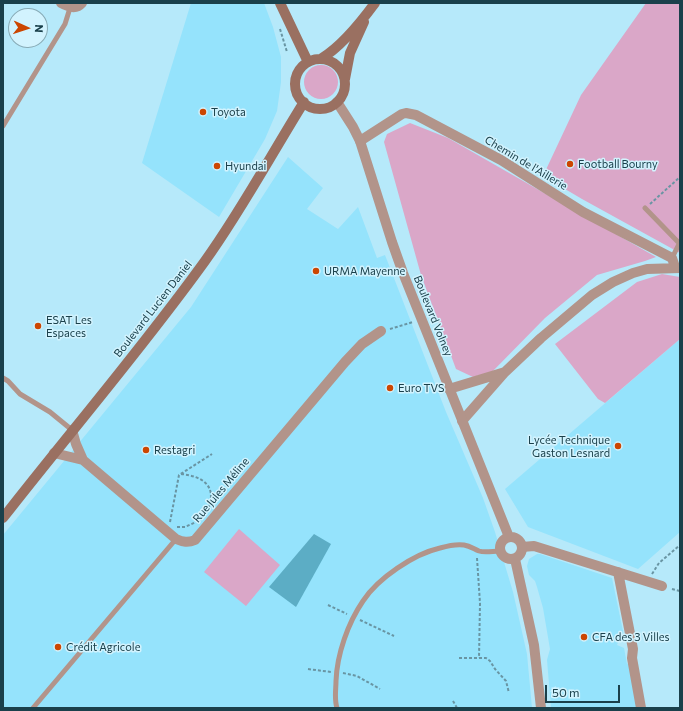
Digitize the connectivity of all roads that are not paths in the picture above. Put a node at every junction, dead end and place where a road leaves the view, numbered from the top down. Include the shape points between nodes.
1 (61, 3) edge
2 (82, 3) edge
3 (280, 3) edge
4 (372, 7) edge
5 (70, 8) junction
6 (322, 58) junction
7 (308, 62) junction
8 (345, 79) junction
9 (304, 102) junction
10 (337, 102) junction
11 (3, 126) edge
12 (360, 141) junction
13 (645, 208) road end
14 (679, 243) edge
15 (676, 264) edge
16 (381, 332) road end
17 (504, 372) junction
18 (3, 378) edge
19 (449, 389) junction
20 (462, 421) junction
21 (72, 430) junction
22 (54, 453) junction
23 (83, 460) junction
24 (3, 518) edge
25 (509, 537) junction
26 (176, 539) junction
27 (522, 546) junction
28 (500, 551) junction
29 (515, 559) junction
30 (618, 572) junction
31 (662, 586) dead end
32 (33, 708) edge
33 (337, 708) edge
34 (541, 708) edge
35 (641, 708) edge

1 - 5 street
2 - 5 street
3 - 7 main road
4 - 6 main road via 332,52
4 - 8 main road via 350,53
5 - 11 lane via 65,24
6 - 7 main road
6 - 8 main road via 335,63
7 - 9 main road via 297,73 295,81 296,89
8 - 10 main road via 345,88
9 - 10 main road via 317,108 324,108
9 - 21 main road, Boulevard Lucien Daniel via 205,261
10 - 12 street, Boulevard Volney
12 - 15 street, Chemin de l'Aillerie via 402,114 416,115 501,160 584,212
12 - 19 street, Boulevard Volney via 392,242
13 - 14 lane
14 - 15 lane
15 - 17 street via 633,273 592,295
16 - 26 street, Rue Jules Méline via 362,344 345,362 195,540 184,542
17 - 19 street
17 - 20 street
18 - 21 lane via 20,394 50,412
19 - 20 street, Boulevard Volney
20 - 25 street, Boulevard Volney
21 - 22 main road, Boulevard Lucien Daniel
21 - 23 street
22 - 23 street
22 - 24 main road, Boulevard Lucien Daniel
23 - 26 street via 168,529
25 - 27 street via 516,538
25 - 28 street via 502,541
26 - 32 lane
27 - 29 street via 520,554
27 - 30 street via 534,546
28 - 29 street via 507,559
28 - 33 lane via 478,551 463,545 440,548 424,553 400,566 376,586 363,600 347,632 336,673
29 - 34 street via 534,645
30 - 31 street
30 - 35 street

